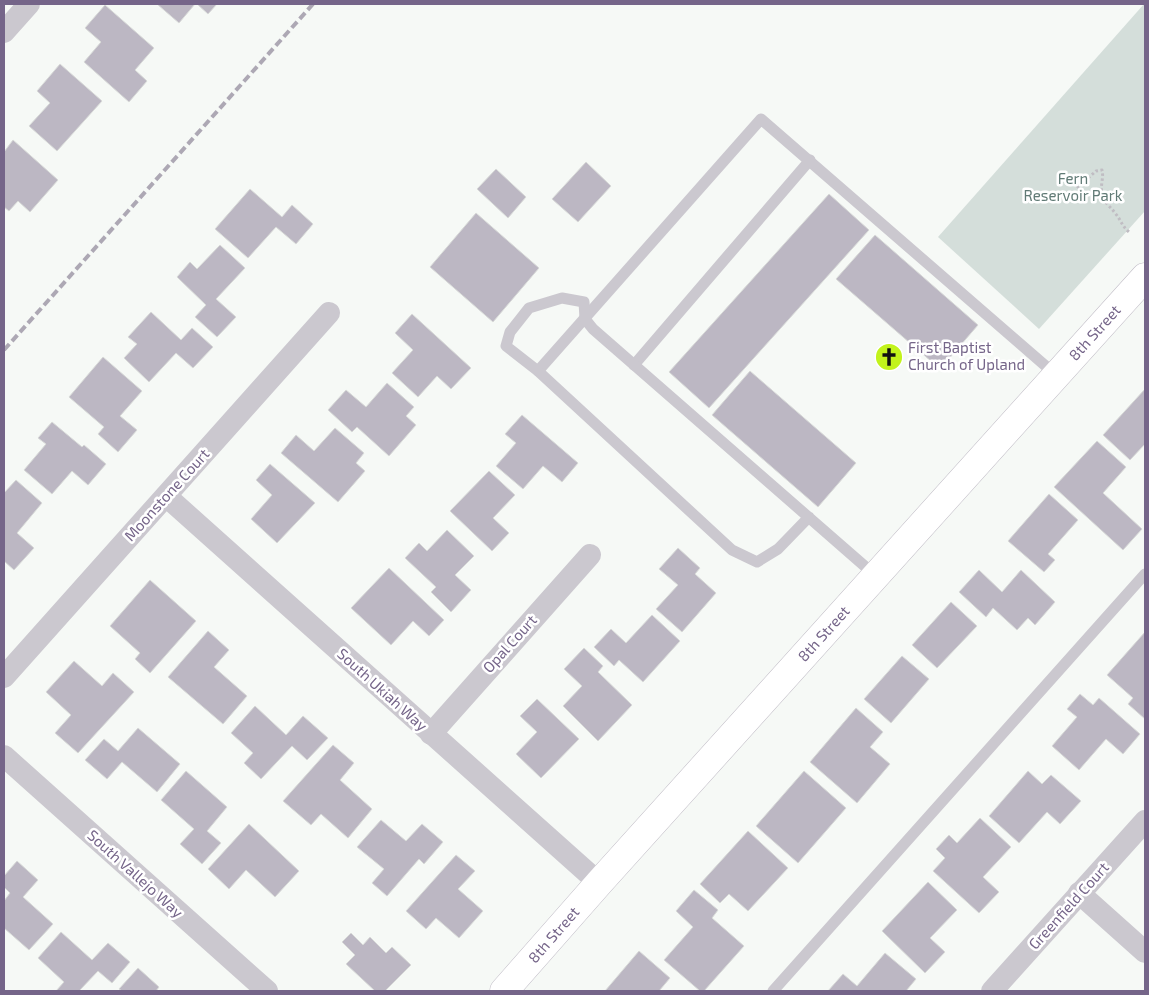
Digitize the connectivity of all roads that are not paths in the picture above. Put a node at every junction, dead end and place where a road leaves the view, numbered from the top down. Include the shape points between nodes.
1 (29, 4) edge
2 (4, 32) edge
3 (810, 160) junction
4 (1145, 277) edge
5 (329, 313) dead end
6 (585, 319) junction
7 (634, 365) junction
8 (538, 371) junction
9 (1056, 376) junction
10 (166, 496) junction
11 (809, 518) junction
12 (590, 555) dead end
13 (1145, 574) edge
14 (876, 576) junction
15 (4, 677) edge
16 (431, 734) junction
17 (4, 756) edge
18 (1145, 821) edge
19 (599, 883) junction
20 (1079, 893) junction
21 (1145, 952) edge
22 (267, 991) edge
23 (504, 991) edge
24 (773, 991) edge
25 (992, 991) edge

1 - 2 street
3 - 6 lane via 761,119
3 - 7 lane
3 - 9 lane
4 - 9 street, 8th Street
5 - 10 street, Moonstone Court
6 - 7 lane
6 - 8 lane
6 - 8 lane via 584,302 562,298 529,308 510,332 506,346
7 - 11 lane
8 - 11 lane via 732,550 757,562 778,549
9 - 14 street, 8th Street
10 - 15 street, Moonstone Court
10 - 16 street, South Ukiah Way
11 - 14 lane
12 - 16 street, Opal Court
13 - 24 lane
14 - 19 street, 8th Street
16 - 19 street, South Ukiah Way
17 - 22 street, South Vallejo Way
18 - 20 street, Greenfield Court
19 - 23 street, 8th Street
20 - 21 street
20 - 25 street, Greenfield Court

